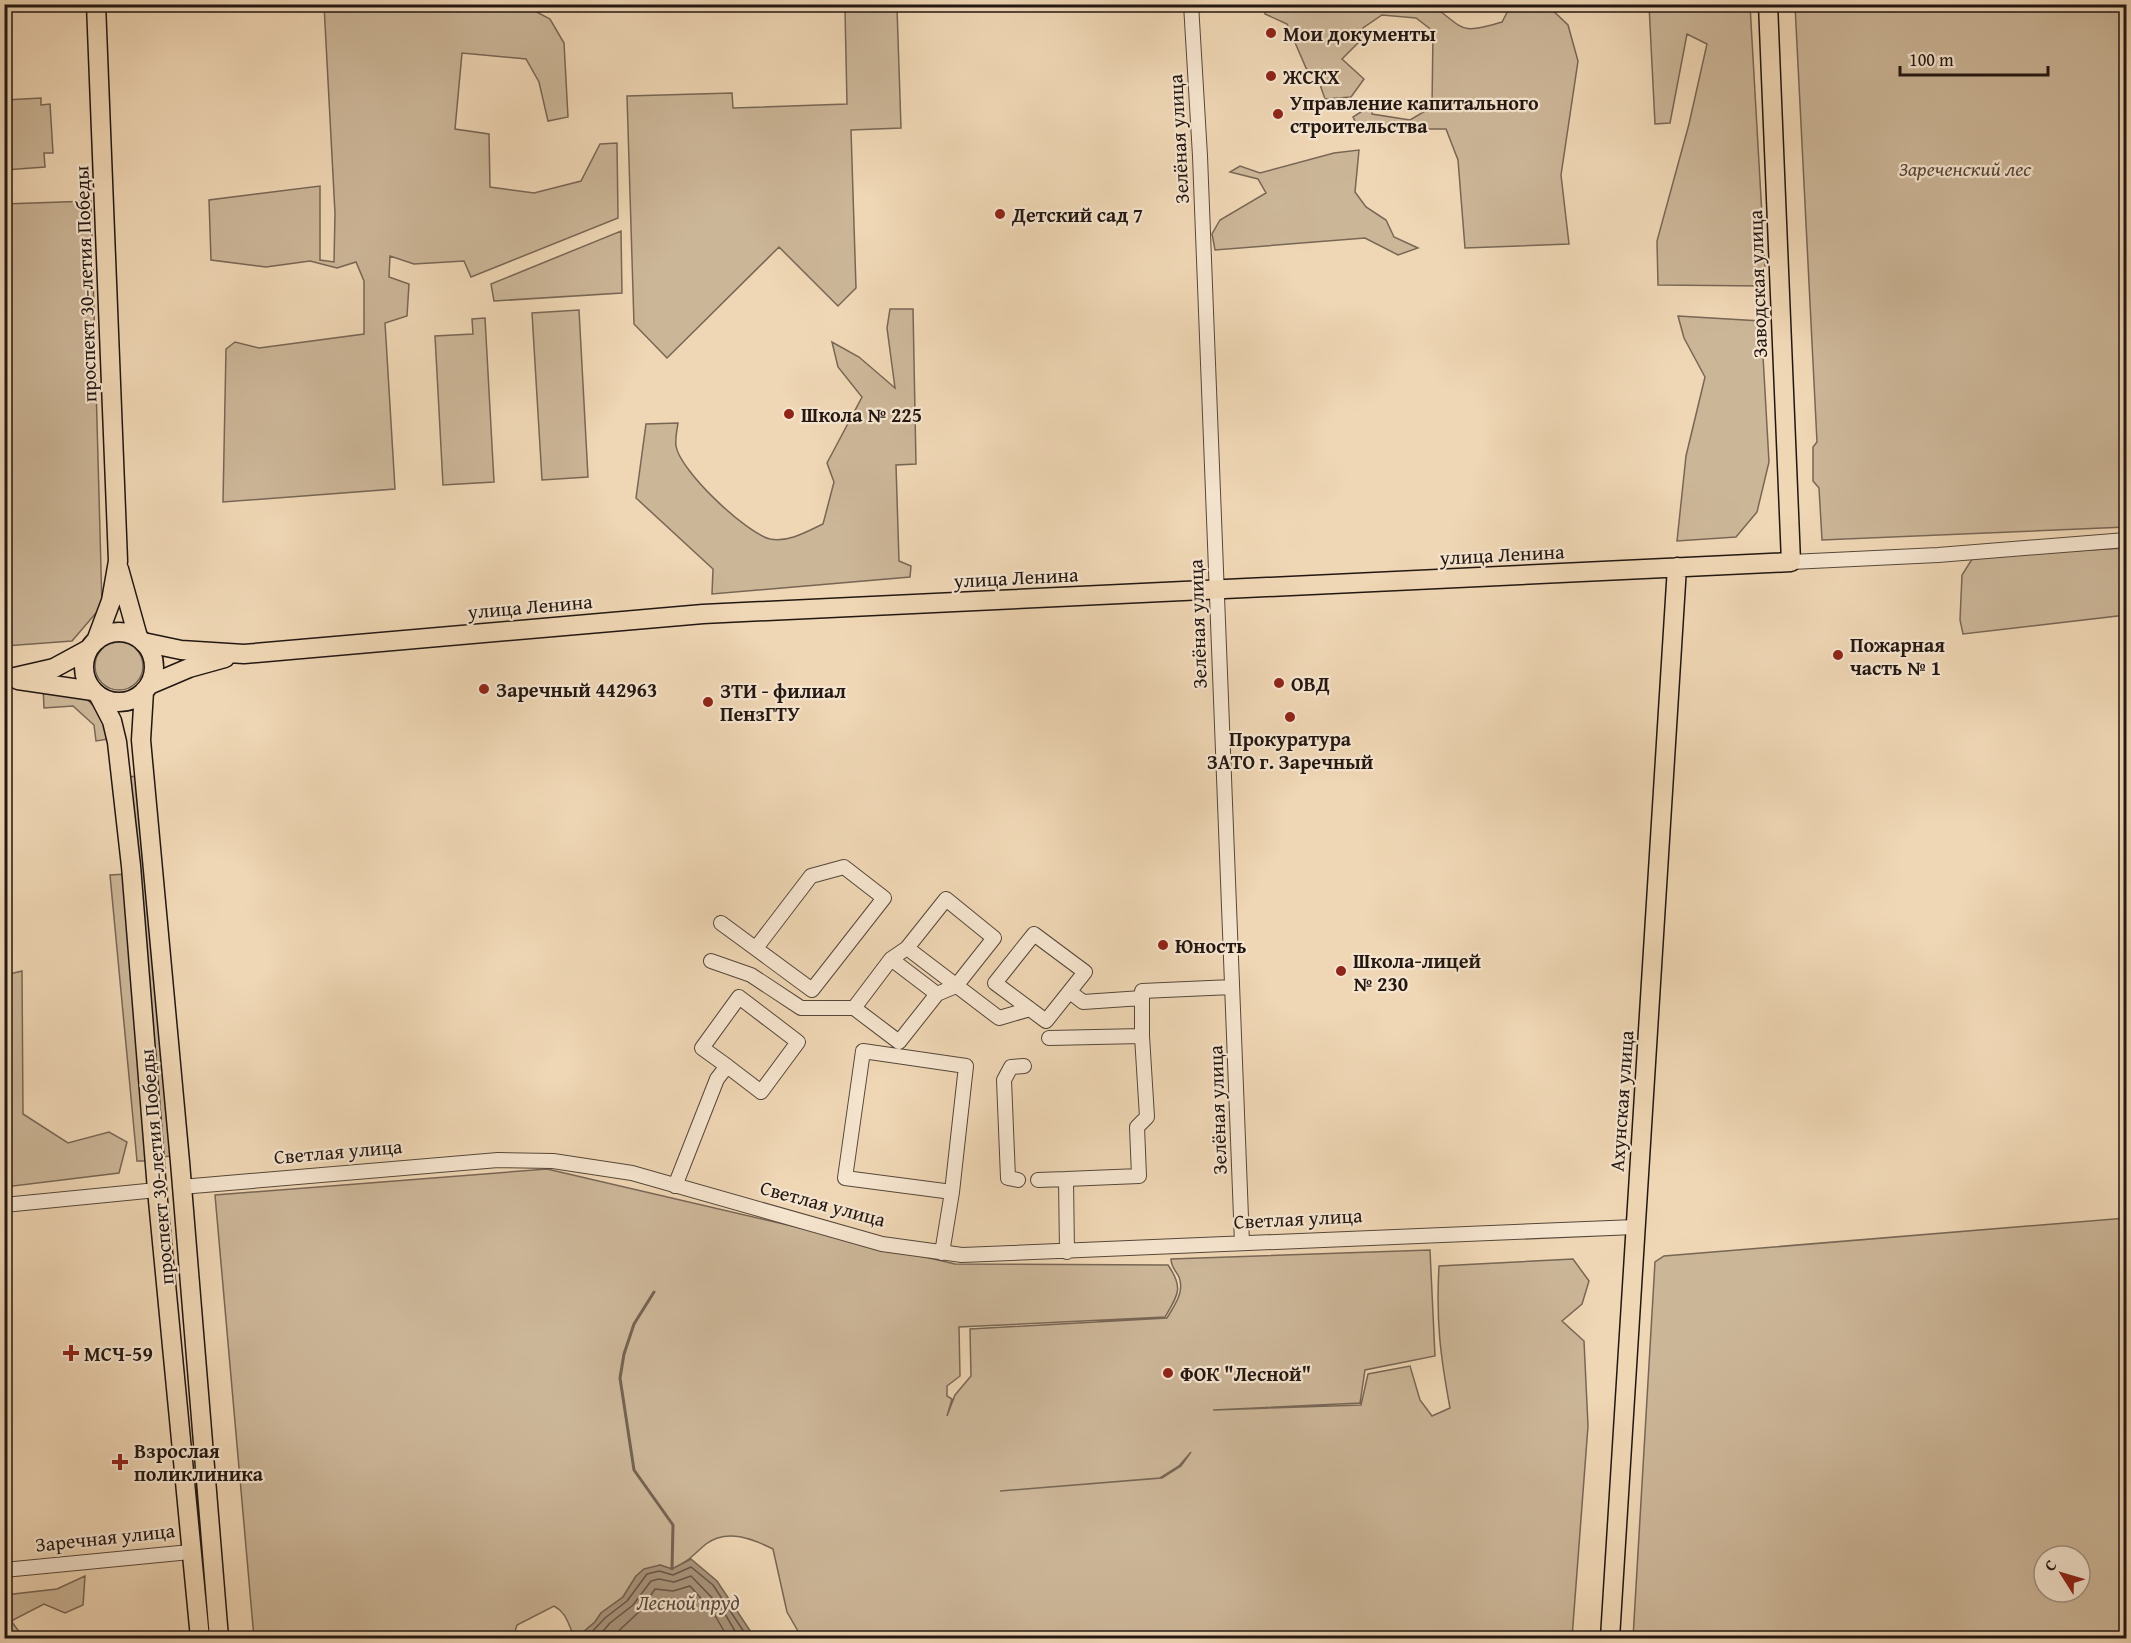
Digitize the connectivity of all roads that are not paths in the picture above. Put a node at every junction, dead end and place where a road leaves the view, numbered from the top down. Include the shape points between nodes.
1 (96, 4) edge
2 (1191, 4) edge
3 (1767, 4) edge
4 (2127, 540) edge
5 (118, 561) junction
6 (1791, 562) junction
7 (1677, 567) junction
8 (1215, 590) junction
9 (141, 640) junction
10 (92, 645) junction
11 (244, 654) junction
12 (5, 679) edge
13 (147, 688) junction
14 (96, 693) junction
15 (721, 923) dead end
16 (756, 948) junction
17 (907, 948) junction
18 (891, 959) junction
19 (711, 961) dead end
20 (995, 984) junction
21 (956, 986) junction
22 (1232, 987) junction
23 (1070, 992) junction
24 (937, 994) junction
25 (1142, 998) junction
26 (980, 1004) junction
27 (854, 1008) junction
28 (1030, 1009) junction
29 (1142, 1036) junction
30 (1049, 1038) dead end
31 (727, 1066) junction
32 (1024, 1066) dead end
33 (1066, 1179) junction
34 (1018, 1180) dead end
35 (1038, 1180) dead end
36 (675, 1186) junction
37 (181, 1187) junction
38 (157, 1190) junction
39 (952, 1192) junction
40 (4, 1205) edge
41 (1635, 1227) junction
42 (1242, 1243) junction
43 (1067, 1252) junction
44 (942, 1253) junction
45 (211, 1550) junction
46 (190, 1552) junction
47 (4, 1570) edge
48 (200, 1638) edge
49 (219, 1638) edge
50 (1610, 1638) edge

1 - 5 main road, проспект 30-летия Победы
2 - 8 street, Зелёная улица
3 - 6 main road, Заводская улица
4 - 6 street
5 - 9 main road, проспект 30-летия Победы
5 - 10 main road, проспект 30-летия Победы via 111,601
6 - 7 main road, улица Ленина
7 - 8 main road, улица Ленина
7 - 41 main road, Ахунская улица
8 - 11 main road, улица Ленина via 703,614
8 - 22 street, Зелёная улица
9 - 10 main road via 116,632
9 - 11 main road, улица Ленина via 181,650
9 - 13 main road via 154,663
10 - 12 main road via 54,668
10 - 14 main road via 84,671
11 - 13 main road, улица Ленина via 189,668
12 - 14 main road
13 - 14 main road via 134,699 122,702
13 - 37 main road, проспект 30-летия Победы via 141,740
14 - 38 main road, проспект 30-летия Победы via 112,721 117,742
15 - 16 street
16 - 16 street via 812,876 844,867 884,898 812,990
17 - 18 street
17 - 21 street
17 - 21 street via 946,899 994,938
18 - 24 street
18 - 27 street
19 - 27 street via 751,975 801,1008
20 - 23 street via 1034,934 1085,972
20 - 26 street
20 - 28 street
21 - 24 street
21 - 26 street
22 - 25 street via 1142,992
22 - 42 street, Зелёная улица
23 - 25 street via 1083,1002
23 - 28 street via 1046,1021
24 - 27 street via 899,1042
25 - 29 street
26 - 28 street via 999,1018
29 - 30 street
29 - 33 street via 1147,1117 1137,1127 1139,1176
31 - 31 street via 702,1048 740,997 798,1042 760,1092
31 - 36 street via 717,1079
32 - 34 street via 1011,1067 1004,1080 1008,1178
33 - 35 street
33 - 43 street
36 - 37 street, Светлая улица via 593,1165 498,1161
36 - 44 street, Светлая улица via 882,1244
37 - 38 main road, Светлая улица
37 - 45 main road, проспект 30-летия Победы
38 - 40 street, Светлая улица
38 - 46 main road, проспект 30-летия Победы
39 - 39 street via 966,1066 863,1051 845,1178
39 - 44 street
41 - 42 street, Светлая улица
41 - 50 main road, Ахунская улица
42 - 43 street, Светлая улица
43 - 44 street, Светлая улица
45 - 46 main road, Заречная улица
45 - 49 main road, проспект 30-летия Победы
46 - 47 street, Заречная улица
46 - 48 main road, проспект 30-летия Победы

